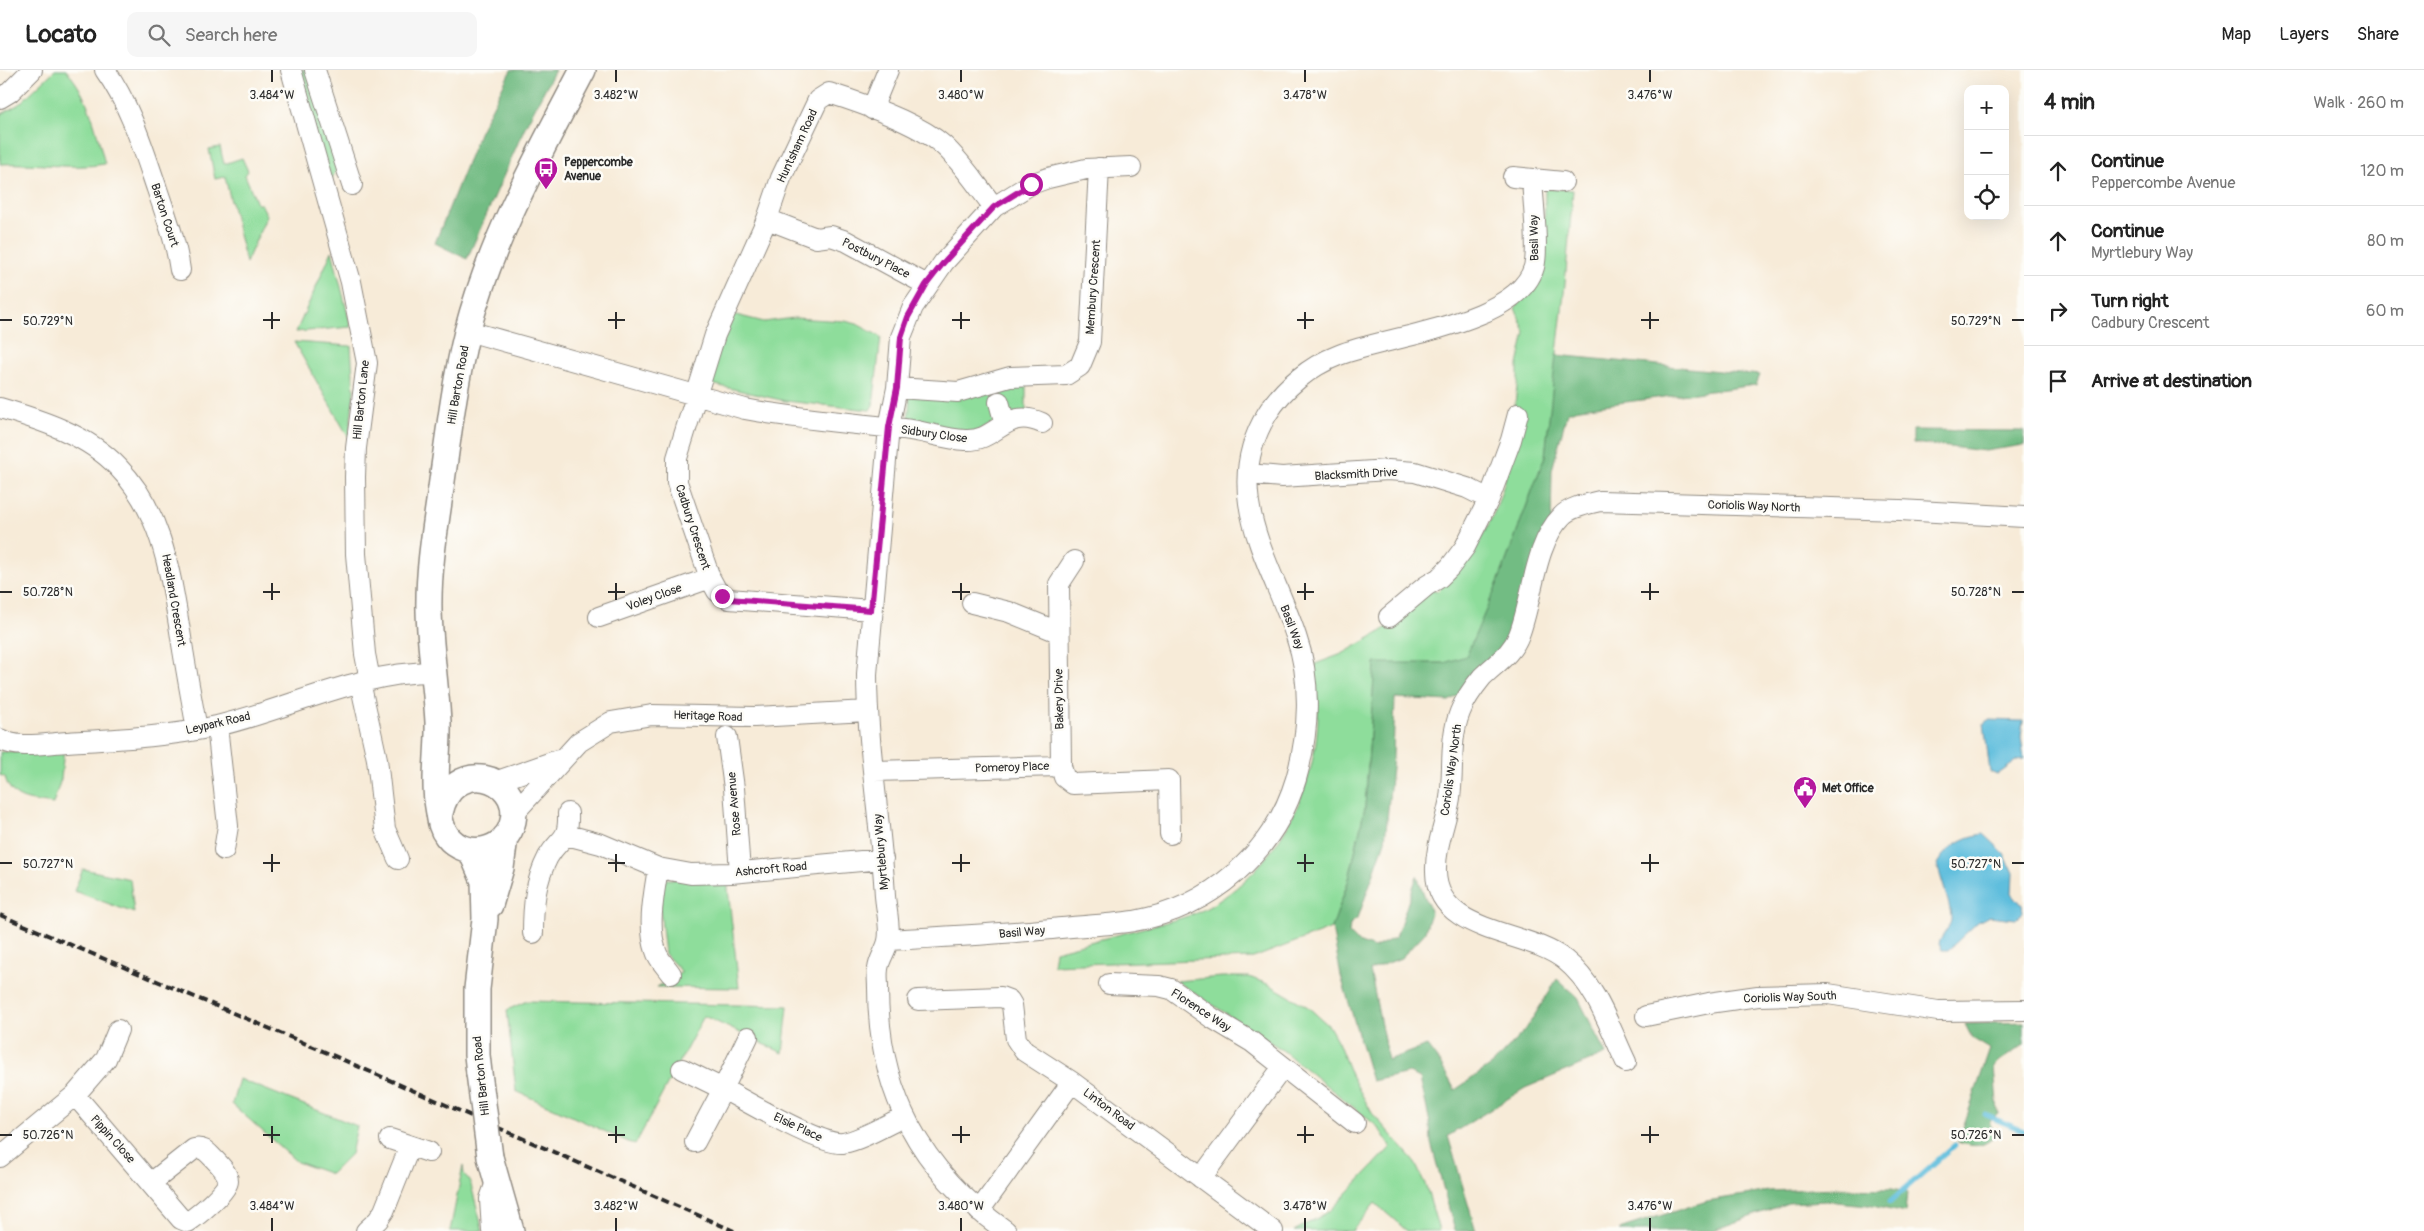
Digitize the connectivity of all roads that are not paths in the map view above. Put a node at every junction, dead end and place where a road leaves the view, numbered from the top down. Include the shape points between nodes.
1 (32, 70) edge
2 (105, 70) edge
3 (291, 70) edge
4 (315, 70) edge
5 (583, 70) edge
6 (888, 70) edge
7 (0, 98) edge
8 (872, 109) junction
9 (1131, 167) dead end
10 (1099, 168) junction
11 (1563, 182) dead end
12 (352, 185) dead end
13 (994, 207) junction
14 (767, 219) junction
15 (180, 270) dead end
16 (926, 285) junction
17 (468, 332) junction
18 (897, 388) junction
19 (696, 395) junction
20 (999, 402) dead end
21 (0, 408) edge
22 (1518, 414) dead end
23 (1042, 423) dead end
24 (1005, 424) junction
25 (889, 427) junction
26 (1248, 474) junction
27 (1489, 500) junction
28 (2024, 517) edge
29 (1074, 561) dead end
30 (710, 578) junction
31 (972, 603) dead end
32 (871, 610) junction
33 (598, 617) dead end
34 (1389, 617) dead end
35 (1058, 632) junction
36 (433, 672) junction
37 (365, 681) junction
38 (867, 711) junction
39 (438, 724) junction
40 (217, 726) junction
41 (197, 729) junction
42 (727, 737) dead end
43 (0, 739) edge
44 (562, 758) junction
45 (1060, 766) junction
46 (874, 771) junction
47 (470, 778) junction
48 (495, 782) junction
49 (440, 813) junction
50 (514, 813) junction
51 (568, 813) dead end
52 (1170, 834) dead end
53 (567, 835) junction
54 (506, 837) junction
55 (224, 850) dead end
56 (471, 851) junction
57 (398, 859) dead end
58 (883, 859) junction
59 (658, 868) junction
60 (740, 872) junction
61 (485, 919) junction
62 (533, 933) dead end
63 (888, 940) junction
64 (671, 974) dead end
65 (1109, 984) dead end
66 (918, 1000) dead end
67 (2024, 1010) edge
68 (1646, 1016) dead end
69 (118, 1030) dead end
70 (748, 1037) dead end
71 (1626, 1062) dead end
72 (1283, 1067) junction
73 (682, 1069) dead end
74 (1072, 1082) junction
75 (723, 1089) junction
76 (75, 1096) junction
77 (903, 1117) junction
78 (1355, 1123) dead end
79 (390, 1139) dead end
80 (696, 1142) dead end
81 (410, 1146) junction
82 (429, 1152) dead end
83 (0, 1157) edge
84 (1201, 1178) junction
85 (496, 1182) junction
86 (151, 1183) dead end
87 (979, 1210) junction
88 (366, 1231) edge
89 (492, 1231) edge
90 (510, 1231) edge
91 (1006, 1231) edge
92 (1272, 1231) edge

1 - 7 street
2 - 15 street, Barton Court via 120,92 147,161 177,247
3 - 37 street, Hill Barton Lane via 352,282 367,363 356,448 355,487
4 - 12 street
5 - 17 main road, Hill Barton Road via 536,159 489,265
6 - 8 street
8 - 13 street, Huntsham Road via 931,136
8 - 14 street, Huntsham Road via 829,93 818,100 781,178
9 - 10 street
10 - 13 street via 1031,184
10 - 18 street, Membury Crescent via 1090,342 1080,366 1066,375 1010,377 958,392
11 - 26 street, Basil Way via 1523,178 1535,265 1521,288 1493,310 1336,356 1297,380 1280,395 1257,433
13 - 16 street
14 - 16 street, Postbury Place via 816,238 831,236 846,241
14 - 19 street, Huntsham Road via 715,335
16 - 18 street via 901,337
17 - 19 street
17 - 36 main road, Hill Barton Road via 455,390 433,546 429,609
18 - 25 street
19 - 25 street via 778,415
19 - 30 street, Cadbury Crescent via 677,458 676,474
20 - 24 street
21 - 41 street, Headland Crescent via 43,421 80,439 118,467 152,514 165,550
22 - 27 street
23 - 24 street, Sidbury Close via 1021,417
24 - 25 street, Sidbury Close via 978,439 964,440
25 - 32 street, Myrtlebury Way
26 - 27 street, Blacksmith Drive via 1282,477 1388,470 1415,472 1467,488
26 - 63 street, Basil Way via 1250,517 1303,656 1306,696 1300,765 1282,812 1265,840 1239,871 1214,890 1168,912 1135,921
27 - 34 street via 1465,548 1450,567
28 - 71 street, Coriolis Way North via 1618,501 1579,506 1562,515 1543,545 1527,615 1518,639 1505,657 1482,677 1460,712 1452,750 1450,798 1437,849 1436,874 1444,901 1460,915 1476,924 1542,946 1575,969 1587,982
29 - 35 street, Bakery Drive via 1059,584
30 - 32 street, Cadbury Crescent via 717,592 726,598
30 - 33 street, Voley Close
31 - 35 street via 1009,612
32 - 38 street, Myrtlebury Way
35 - 45 street, Bakery Drive
36 - 37 street, Leypark Road
36 - 39 main road, Hill Barton Road
37 - 40 street, Leypark Road
37 - 57 street, Hill Barton Lane via 385,829
38 - 44 street, Heritage Road via 772,717 689,714 631,717 599,728
38 - 46 street, Myrtlebury Way
39 - 47 main road, Hill Barton Road via 455,761
39 - 49 main road, Hill Barton Road via 436,797
40 - 41 street, Leypark Road
40 - 55 street via 228,826
41 - 43 street, Leypark Road via 118,740 26,745
42 - 60 street, Rose Avenue
44 - 48 street, Heritage Road
44 - 50 street, Heritage Road
45 - 46 street, Pomeroy Place
45 - 52 street, Pomeroy Place via 1064,777 1073,784 1169,780
46 - 58 street, Myrtlebury Way
47 - 48 main road
47 - 49 main road via 448,790
48 - 50 main road via 508,795
49 - 56 main road via 440,822 448,838
50 - 54 main road
51 - 53 street
53 - 59 street, Ashcroft Road via 602,844
53 - 62 street via 549,856 538,880
54 - 56 main road via 490,848
54 - 61 main road, Hill Barton Road via 501,868
56 - 61 main road, Hill Barton Road via 484,881
58 - 60 street, Ashcroft Road
58 - 63 street, Myrtlebury Way
59 - 60 street, Ashcroft Road via 691,874
59 - 64 street via 653,911 654,937 656,952
61 - 85 main road, Hill Barton Road, bridge via 477,988 477,1055
63 - 77 street, Myrtlebury Way via 878,970 877,1007 882,1049
65 - 72 street, Florence Way via 1171,989 1252,1042
66 - 74 street via 1001,997 1009,1000 1019,1045
67 - 68 street, Coriolis Way South via 1938,1010 1828,994 1758,996
69 - 76 street via 106,1059
70 - 75 street
72 - 78 street, Florence Way
72 - 84 street
73 - 75 street, Elsie Place
74 - 84 street, Linton Road
74 - 87 street, Linton Road
75 - 77 street, Elsie Place via 801,1130 832,1142 848,1141
75 - 80 street
76 - 83 street
76 - 86 street, Pippin Close
77 - 87 street, Myrtlebury Way via 934,1164
79 - 81 street
81 - 82 street
81 - 88 street via 384,1210
84 - 92 street, Linton Road
85 - 89 street via 490,1199
85 - 90 main road, Hill Barton Road
87 - 91 street, Myrtlebury Way

